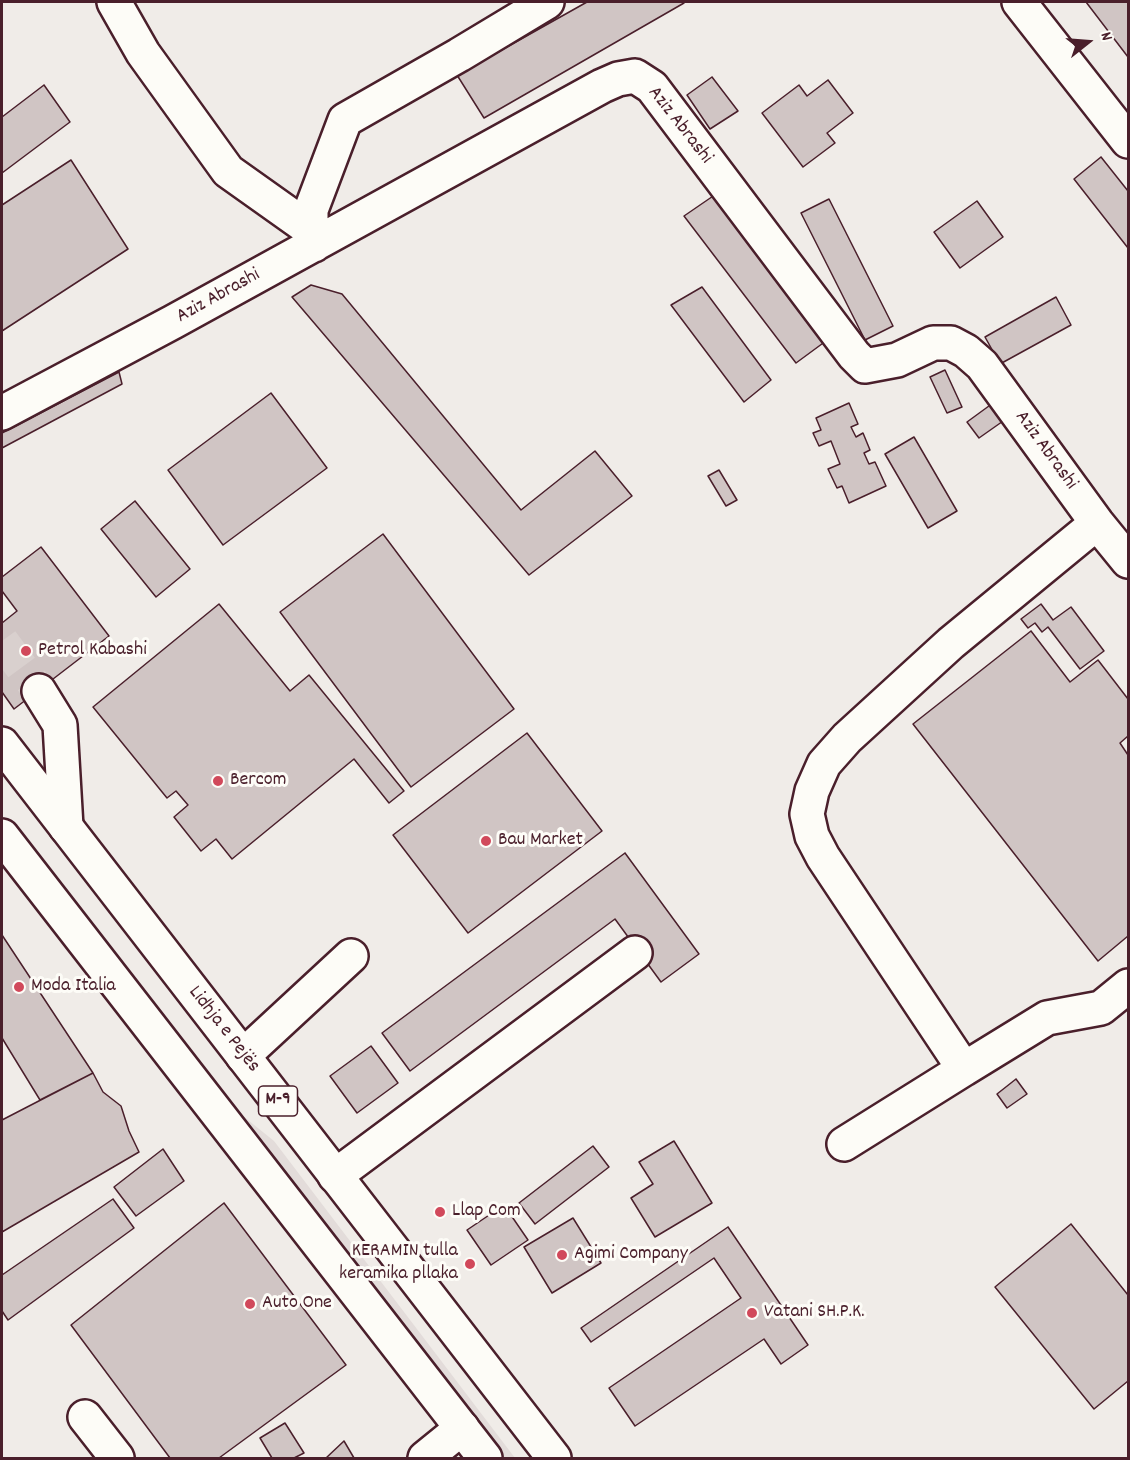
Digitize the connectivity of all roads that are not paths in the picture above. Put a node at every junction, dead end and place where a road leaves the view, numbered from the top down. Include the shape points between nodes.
1 (114, 2) edge
2 (547, 2) edge
3 (1019, 2) edge
4 (1128, 141) edge
5 (312, 237) junction
6 (2, 413) edge
7 (1097, 523) junction
8 (1128, 561) edge
9 (39, 690) tunnel mouth
10 (2, 744) edge
11 (66, 827) junction
12 (2, 836) edge
13 (635, 953) dead end
14 (351, 956) dead end
15 (1128, 986) edge
16 (243, 1056) junction
17 (964, 1069) junction
18 (844, 1144) dead end
19 (336, 1176) junction
20 (85, 1417) dead end
21 (462, 1428) junction
22 (117, 1458) edge
23 (424, 1458) edge
24 (485, 1458) edge
25 (554, 1458) edge

1 - 5 main road via 143,54 228,171
2 - 5 main road via 345,120 311,210
3 - 4 main road
5 - 6 main road, Aziz Abrashi via 173,322
5 - 7 main road, Aziz Abrashi via 602,86 635,76 652,87 865,366 897,360 933,343 951,343 966,351 982,364
7 - 8 main road, Aziz Abrashi
7 - 17 main road via 879,706 824,764 812,791 807,814 823,857
9 - 11 main road via 60,725
10 - 11 main road, Lidhja e Pejës / M-9
11 - 16 main road, Lidhja e Pejës / M-9
12 - 21 main road
13 - 19 main road
14 - 16 main road
15 - 17 main road via 1101,1008 1047,1018
16 - 19 main road, Lidhja e Pejës / M-9
17 - 18 main road
19 - 25 main road, Lidhja e Pejës / M-9
20 - 22 main road
21 - 23 main road
21 - 24 main road

